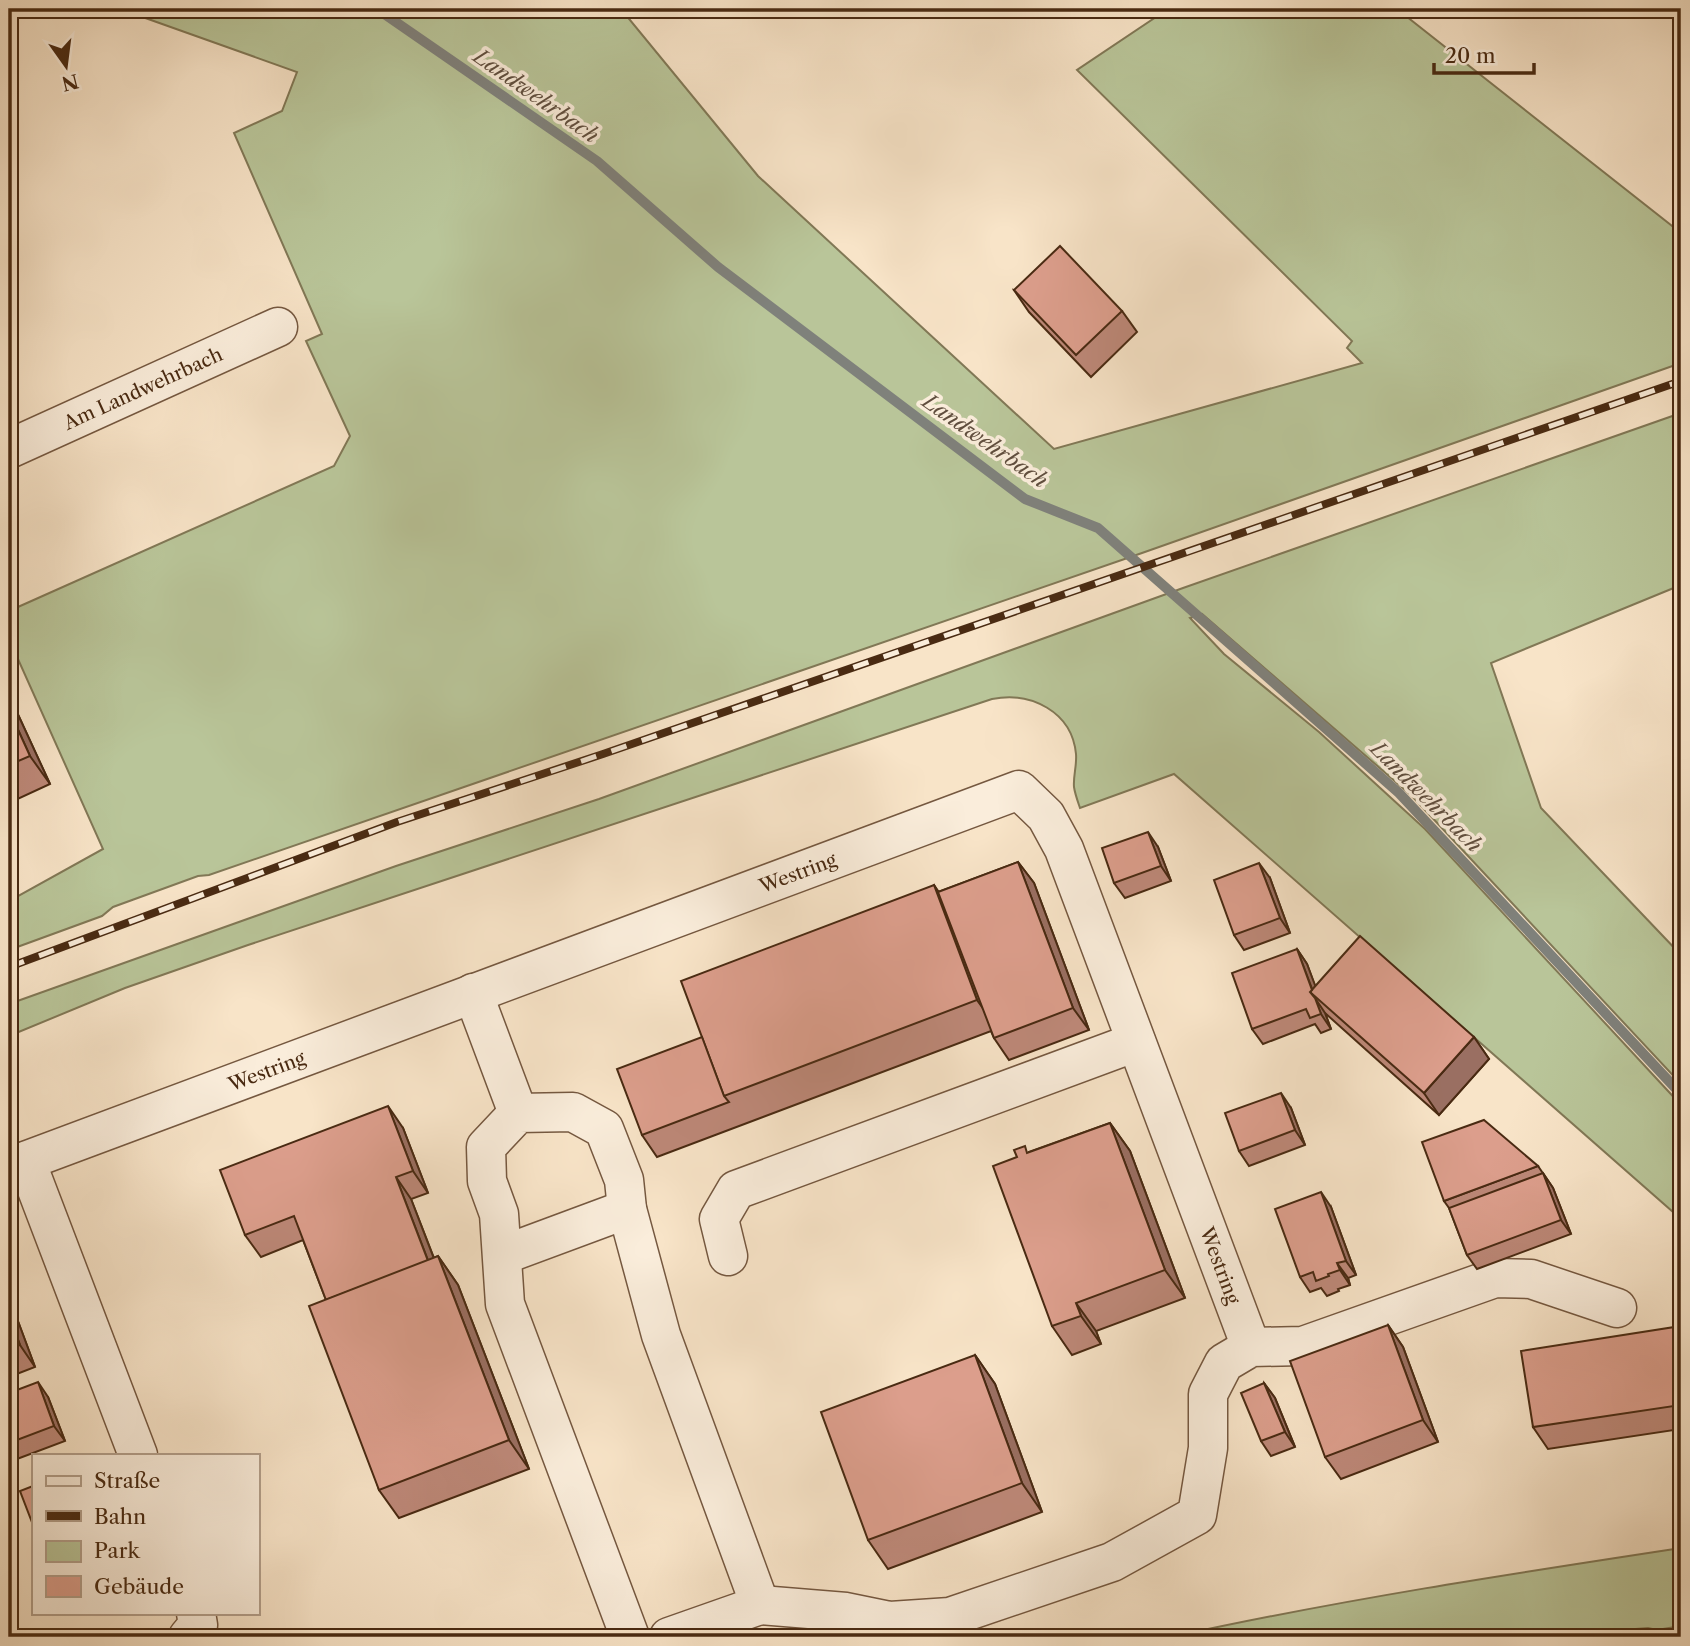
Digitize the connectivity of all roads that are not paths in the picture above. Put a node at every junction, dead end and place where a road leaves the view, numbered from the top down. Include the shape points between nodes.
1 (278, 327) dead end
2 (9, 449) edge
3 (473, 993) junction
4 (1136, 1042) junction
5 (518, 1112) junction
6 (18, 1164) edge
7 (627, 1209) junction
8 (503, 1255) junction
9 (728, 1256) dead end
10 (1617, 1308) dead end
11 (1251, 1347) junction
12 (138, 1454) edge
13 (760, 1605) junction
14 (196, 1614) edge
15 (188, 1637) edge
16 (630, 1637) edge
17 (669, 1637) edge

1 - 2 street, Am Landwehrbach
3 - 4 street, Westring via 1018,790 1046,816 1064,849
3 - 5 street
3 - 6 street, Westring
4 - 9 street via 736,1190 719,1219
4 - 11 street, Westring
5 - 7 street via 573,1112 604,1129 624,1180
5 - 8 street via 486,1147 487,1181 499,1214
6 - 12 street
7 - 8 street
7 - 13 street via 661,1335
8 - 16 street via 505,1304
10 - 11 street via 1531,1279 1494,1278 1303,1346
11 - 13 street via 1224,1363 1208,1394 1209,1448 1198,1515 1112,1562 950,1617 890,1621 846,1612
13 - 17 street
14 - 15 street via 198,1625

